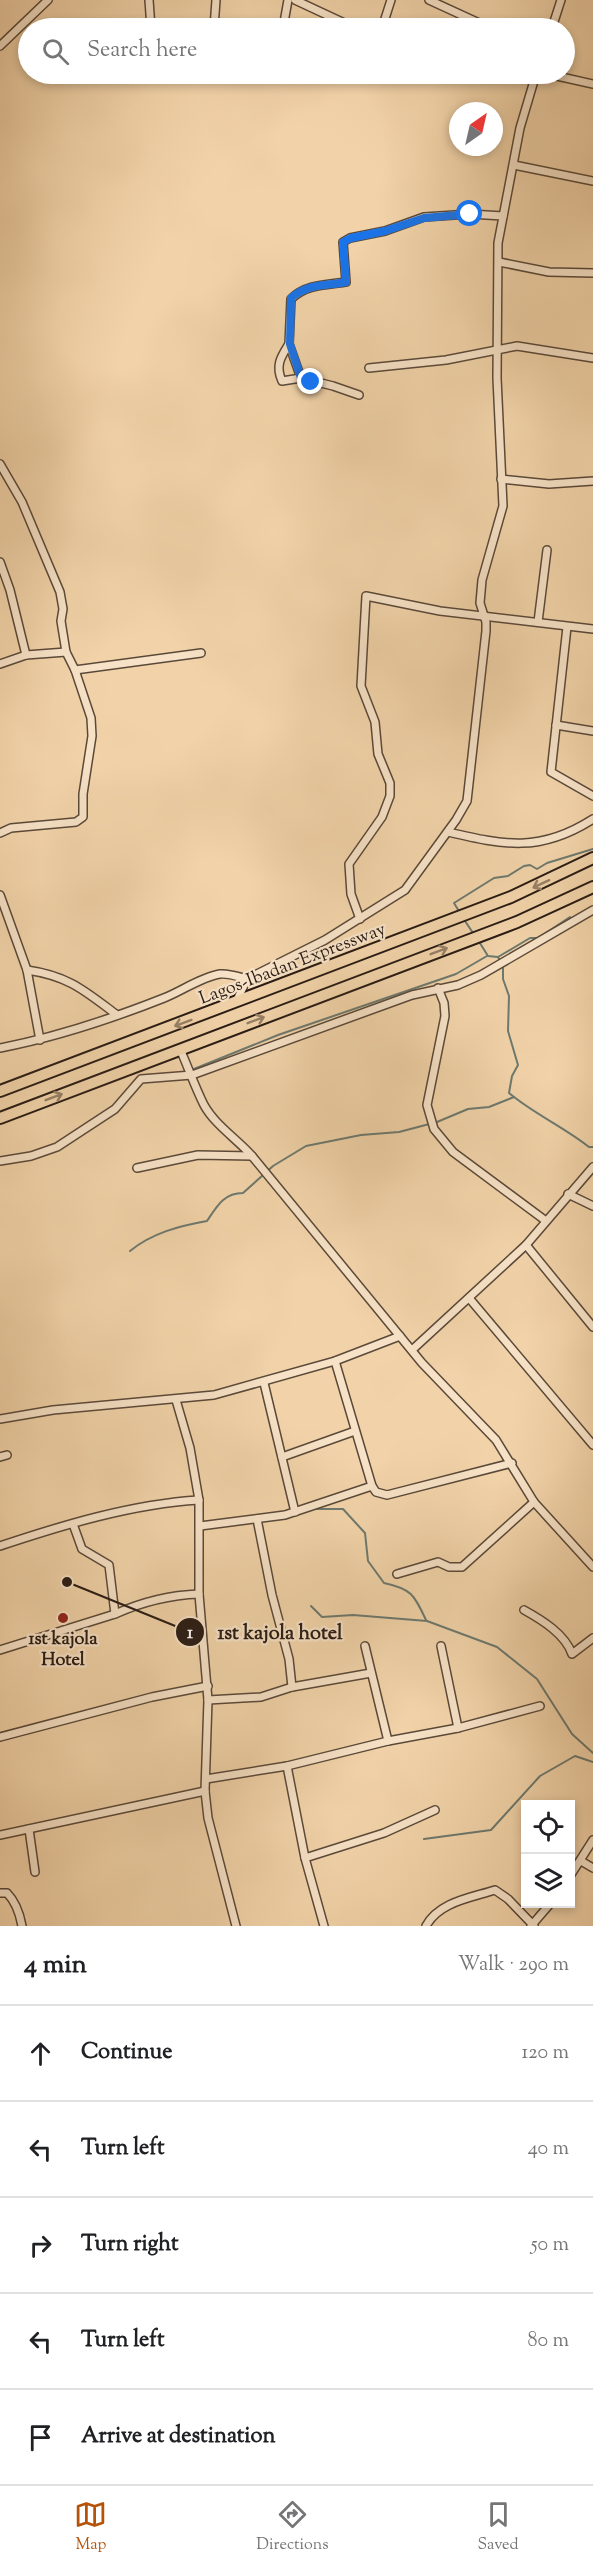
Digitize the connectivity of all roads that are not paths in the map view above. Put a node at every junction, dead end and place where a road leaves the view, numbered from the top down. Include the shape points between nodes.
1 (48, 0) edge
2 (149, 0) edge
3 (216, 0) edge
4 (288, 0) edge
5 (295, 0) edge
6 (391, 0) edge
7 (429, 0) edge
8 (561, 0) edge
9 (29, 18) edge
10 (150, 18) edge
11 (215, 18) edge
12 (285, 18) edge
13 (334, 18) edge
14 (385, 18) edge
15 (468, 18) edge
16 (555, 18) edge
17 (18, 28) edge
18 (0, 45) edge
19 (575, 80) edge
20 (533, 84) edge
21 (593, 84) edge
22 (514, 165) junction
23 (593, 181) edge
24 (503, 216) junction
25 (499, 262) junction
26 (593, 273) edge
27 (290, 344) junction
28 (498, 349) junction
29 (593, 358) edge
30 (369, 368) dead end
31 (301, 378) junction
32 (358, 395) dead end
33 (0, 466) edge
34 (501, 479) junction
35 (593, 481) edge
36 (547, 550) dead end
37 (0, 562) edge
38 (484, 615) junction
39 (538, 622) junction
40 (567, 627) junction
41 (593, 629) edge
42 (66, 652) junction
43 (201, 653) dead end
44 (26, 655) junction
45 (0, 664) edge
46 (75, 670) junction
47 (556, 725) junction
48 (593, 731) edge
49 (593, 796) edge
50 (593, 819) edge
51 (448, 832) junction
52 (0, 833) edge
53 (593, 858) edge
54 (593, 887) edge
55 (0, 895) edge
56 (593, 910) edge
57 (360, 919) junction
58 (9, 922) junction
59 (0, 926) edge
60 (27, 970) junction
61 (247, 979) junction
62 (438, 988) junction
63 (236, 1002) junction
64 (117, 1015) junction
65 (40, 1041) junction
66 (0, 1048) edge
67 (180, 1049) junction
68 (192, 1075) junction
69 (0, 1091) edge
70 (0, 1118) edge
71 (252, 1156) junction
72 (0, 1161) edge
73 (593, 1167) edge
74 (137, 1168) dead end
75 (568, 1194) junction
76 (593, 1206) edge
77 (546, 1221) junction
78 (526, 1245) junction
79 (469, 1298) junction
80 (593, 1327) edge
81 (400, 1336) junction
82 (412, 1350) junction
83 (335, 1361) junction
84 (264, 1383) junction
85 (176, 1400) junction
86 (0, 1419) edge
87 (356, 1431) junction
88 (593, 1445) edge
89 (282, 1457) junction
90 (512, 1463) junction
91 (372, 1486) junction
92 (199, 1500) junction
93 (534, 1502) junction
94 (294, 1512) junction
95 (257, 1519) junction
96 (73, 1524) junction
97 (200, 1526) junction
98 (0, 1546) edge
99 (593, 1568) edge
100 (397, 1574) dead end
101 (200, 1594) junction
102 (524, 1610) dead end
103 (115, 1614) junction
104 (593, 1638) edge
105 (365, 1646) dead end
106 (441, 1646) dead end
107 (0, 1650) edge
108 (371, 1673) junction
109 (207, 1686) junction
110 (292, 1687) junction
111 (208, 1700) junction
112 (540, 1706) dead end
113 (458, 1728) junction
114 (0, 1737) edge
115 (388, 1740) junction
116 (287, 1766) junction
117 (206, 1779) junction
118 (205, 1791) junction
119 (435, 1810) dead end
120 (29, 1829) junction
121 (0, 1835) edge
122 (593, 1840) edge
123 (305, 1857) junction
124 (581, 1861) junction
125 (593, 1868) edge
126 (575, 1869) edge
127 (35, 1872) dead end
128 (0, 1893) edge
129 (547, 1908) edge
130 (22, 1926) edge
131 (237, 1926) edge
132 (324, 1926) edge
133 (426, 1926) edge
134 (533, 1926) edge

1 - 9 street
2 - 10 street
3 - 11 street
4 - 12 street
5 - 13 street
6 - 14 street
7 - 15 street
8 - 16 street
17 - 18 street
19 - 21 street
20 - 22 street
22 - 23 street
22 - 24 street
24 - 25 street
24 - 27 street via 424,218 343,242 346,282 299,291 291,298
25 - 26 street via 549,272
25 - 28 street
27 - 31 street
27 - 31 street via 279,360 279,374 282,381
28 - 29 street via 517,346
28 - 30 street via 446,360
28 - 34 street
31 - 32 street
33 - 42 street via 22,502 60,592
34 - 35 street via 549,484
34 - 38 street via 503,506 482,580 480,603
36 - 39 street
37 - 44 street
38 - 39 street
38 - 51 street via 486,631 467,801
38 - 57 street via 440,611 366,596 361,687 375,722 378,753 390,783 390,796 382,817 349,864 351,894
39 - 40 street
40 - 41 street
40 - 47 street
42 - 44 street
42 - 46 street
43 - 46 street
44 - 45 street
46 - 52 street via 91,718 92,736 83,818
47 - 48 street
47 - 49 street via 551,772
50 - 51 street via 555,838 519,845
51 - 57 street via 405,890
53 -> 63 highway, Lagos-Ibadan Expressway via 511,897
67 -> 54 highway via 517,922
55 - 58 street
56 - 62 street via 482,975
57 - 61 street
58 - 59 street
58 - 60 street
60 - 64 street via 68,980
60 - 65 street
61 - 63 street
61 - 64 street via 222,974 209,977
62 - 68 street
62 - 77 street via 445,1016 427,1105 434,1129 453,1152
63 -> 69 highway, Lagos-Ibadan Expressway
64 - 65 street
65 - 66 street
67 - 68 street
70 -> 67 highway
68 - 71 street via 215,1120
68 - 72 street via 141,1079 115,1109 57,1148
71 - 74 street via 198,1155
71 - 81 street
73 - 75 street
75 - 76 street
75 - 77 street
77 - 78 street
78 - 79 street
78 - 80 street
79 - 82 street
79 - 88 street
81 - 82 street
81 - 83 street
82 - 90 street via 496,1440
83 - 84 street
83 - 87 street
84 - 85 street
84 - 89 street
85 - 86 street via 53,1410
85 - 92 street
87 - 89 street
87 - 91 street
89 - 94 street
90 - 91 street via 387,1496
90 - 93 street
91 - 94 street
92 - 96 street via 168,1502
92 - 97 street
93 - 99 street
93 - 100 street via 462,1567 438,1562
94 - 95 street
95 - 97 street
95 - 110 street
96 - 98 street
96 - 103 street via 82,1550 109,1564
97 - 101 street
101 - 103 street via 157,1600
101 - 109 street
102 - 104 street via 544,1621 572,1654
103 - 107 street
105 - 108 street
106 - 113 street
108 - 110 street
108 - 115 street
109 - 111 street
109 - 114 street
110 - 111 street via 261,1697
111 - 117 street
112 - 113 street
113 - 115 street
115 - 116 street
116 - 117 street
116 - 123 street
117 - 118 street
118 - 120 street
118 - 131 street via 208,1818
119 - 123 street via 384,1833
120 - 121 street
120 - 127 street
122 - 124 street
123 - 132 street
124 - 125 street
124 - 126 street
128 - 130 street via 11,1897
129 - 134 street
133 - 134 street via 433,1914 460,1900 495,1890

